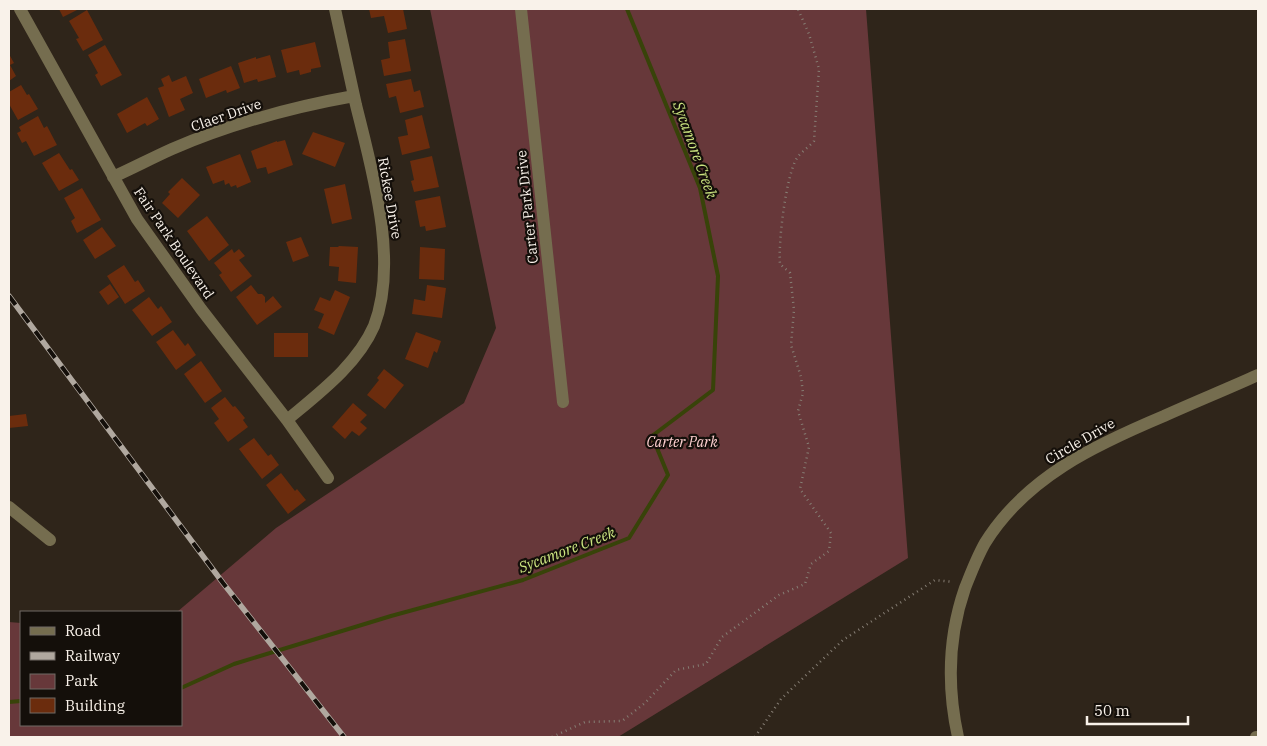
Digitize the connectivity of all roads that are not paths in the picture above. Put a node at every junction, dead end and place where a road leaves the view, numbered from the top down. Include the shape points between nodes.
1 (20, 9) edge
2 (335, 9) edge
3 (521, 9) edge
4 (354, 96) junction
5 (113, 177) junction
6 (1258, 376) edge
7 (563, 402) dead end
8 (287, 420) junction
9 (328, 478) dead end
10 (9, 507) edge
11 (50, 540) dead end
12 (958, 737) edge

1 - 5 street, Fair Park Boulevard
2 - 4 street, Rickee Drive
3 - 7 street, Carter Park Drive
4 - 5 street, Claer Drive via 310,104 235,126 172,149
4 - 8 street, Rickee Drive via 382,225 384,270 381,301 373,326 356,353 329,384
5 - 8 street, Fair Park Boulevard via 137,219 200,309
6 - 12 street, Circle Drive via 1086,451 1057,468 1002,518 984,544 959,606 950,668
8 - 9 street, Fair Park Boulevard
10 - 11 street

